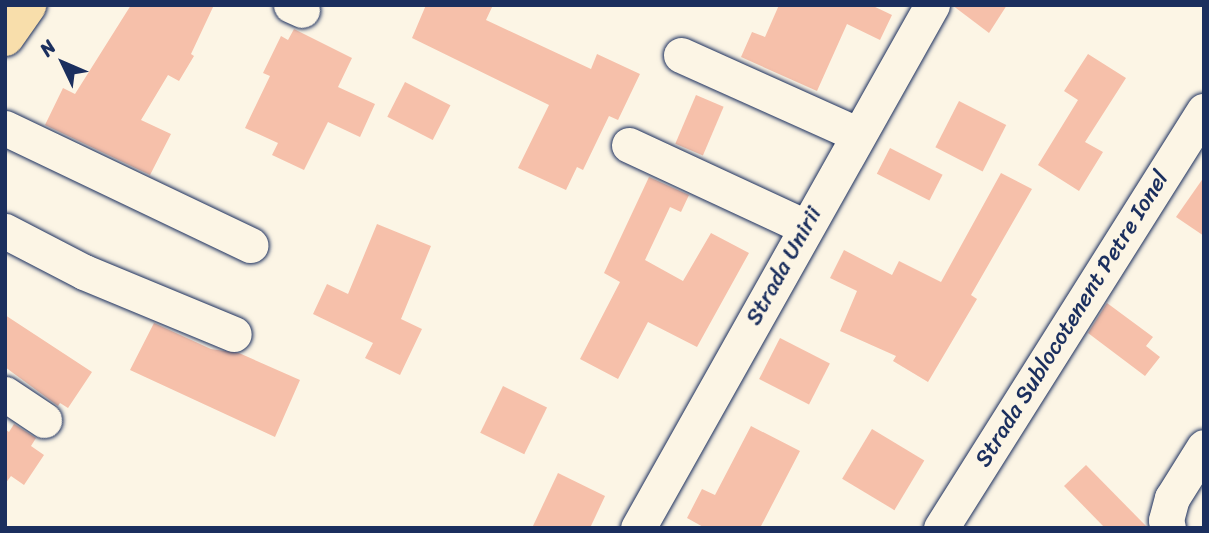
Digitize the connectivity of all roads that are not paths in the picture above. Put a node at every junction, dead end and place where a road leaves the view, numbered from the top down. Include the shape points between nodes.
1 (27, 5) edge
2 (932, 5) edge
3 (5, 37) edge
4 (681, 55) dead end
5 (1204, 111) edge
6 (5, 128) edge
7 (857, 134) junction
8 (629, 145) dead end
9 (806, 227) junction
10 (5, 230) edge
11 (250, 245) dead end
12 (234, 334) dead end
13 (5, 394) edge
14 (44, 420) dead end
15 (1204, 447) edge
16 (638, 528) edge
17 (941, 528) edge
18 (1168, 528) edge

1 - 3 main road
2 - 7 street, Strada Unirii
4 - 7 street
5 - 17 street, Strada Sublocotenent Petre Ionel
6 - 11 street
7 - 9 street, Strada Unirii
8 - 9 street
9 - 16 street, Strada Unirii
10 - 12 street via 84,272
13 - 14 street
15 - 18 street via 1172,498

